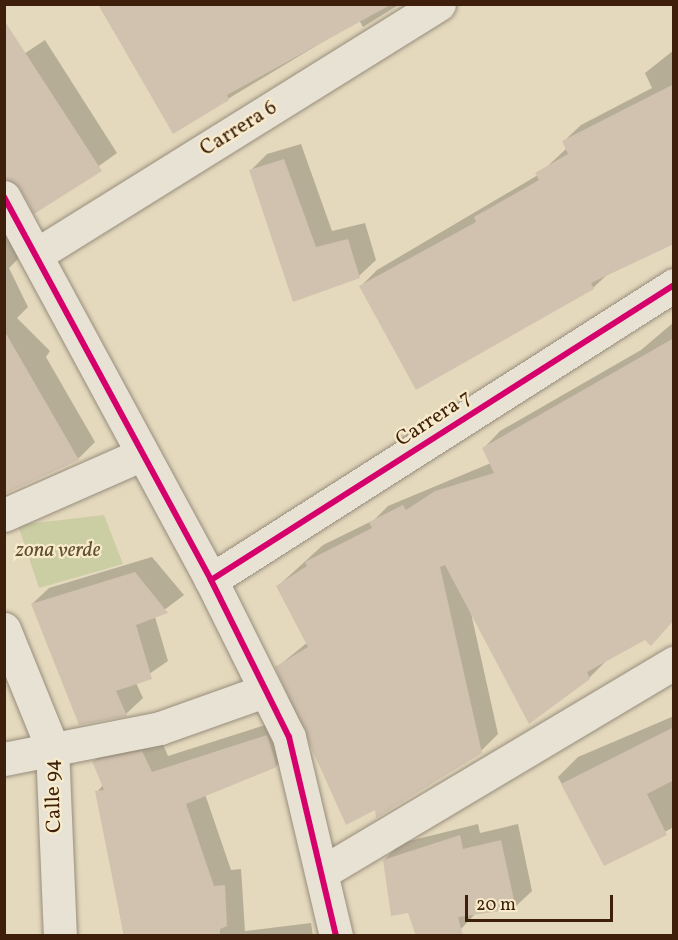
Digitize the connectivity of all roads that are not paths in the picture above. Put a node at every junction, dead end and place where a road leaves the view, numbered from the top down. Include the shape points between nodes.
1 (439, 4) edge
2 (4, 196) edge
3 (39, 253) junction
4 (674, 285) edge
5 (142, 454) junction
6 (4, 515) edge
7 (212, 579) junction
8 (4, 628) edge
9 (674, 663) edge
10 (264, 691) junction
11 (52, 747) junction
12 (4, 759) edge
13 (323, 873) junction
14 (60, 936) edge
15 (336, 936) edge

1 - 3 street, Carrera 6
2 - 3 street
3 - 5 street
4 - 7 street, Carrera 7
5 - 6 street
5 - 7 street
7 - 10 street
8 - 11 street, Calle 94
9 - 13 street
10 - 11 street via 160,728
10 - 13 street via 299,765
11 - 12 street
11 - 14 street, Calle 94
13 - 15 street

